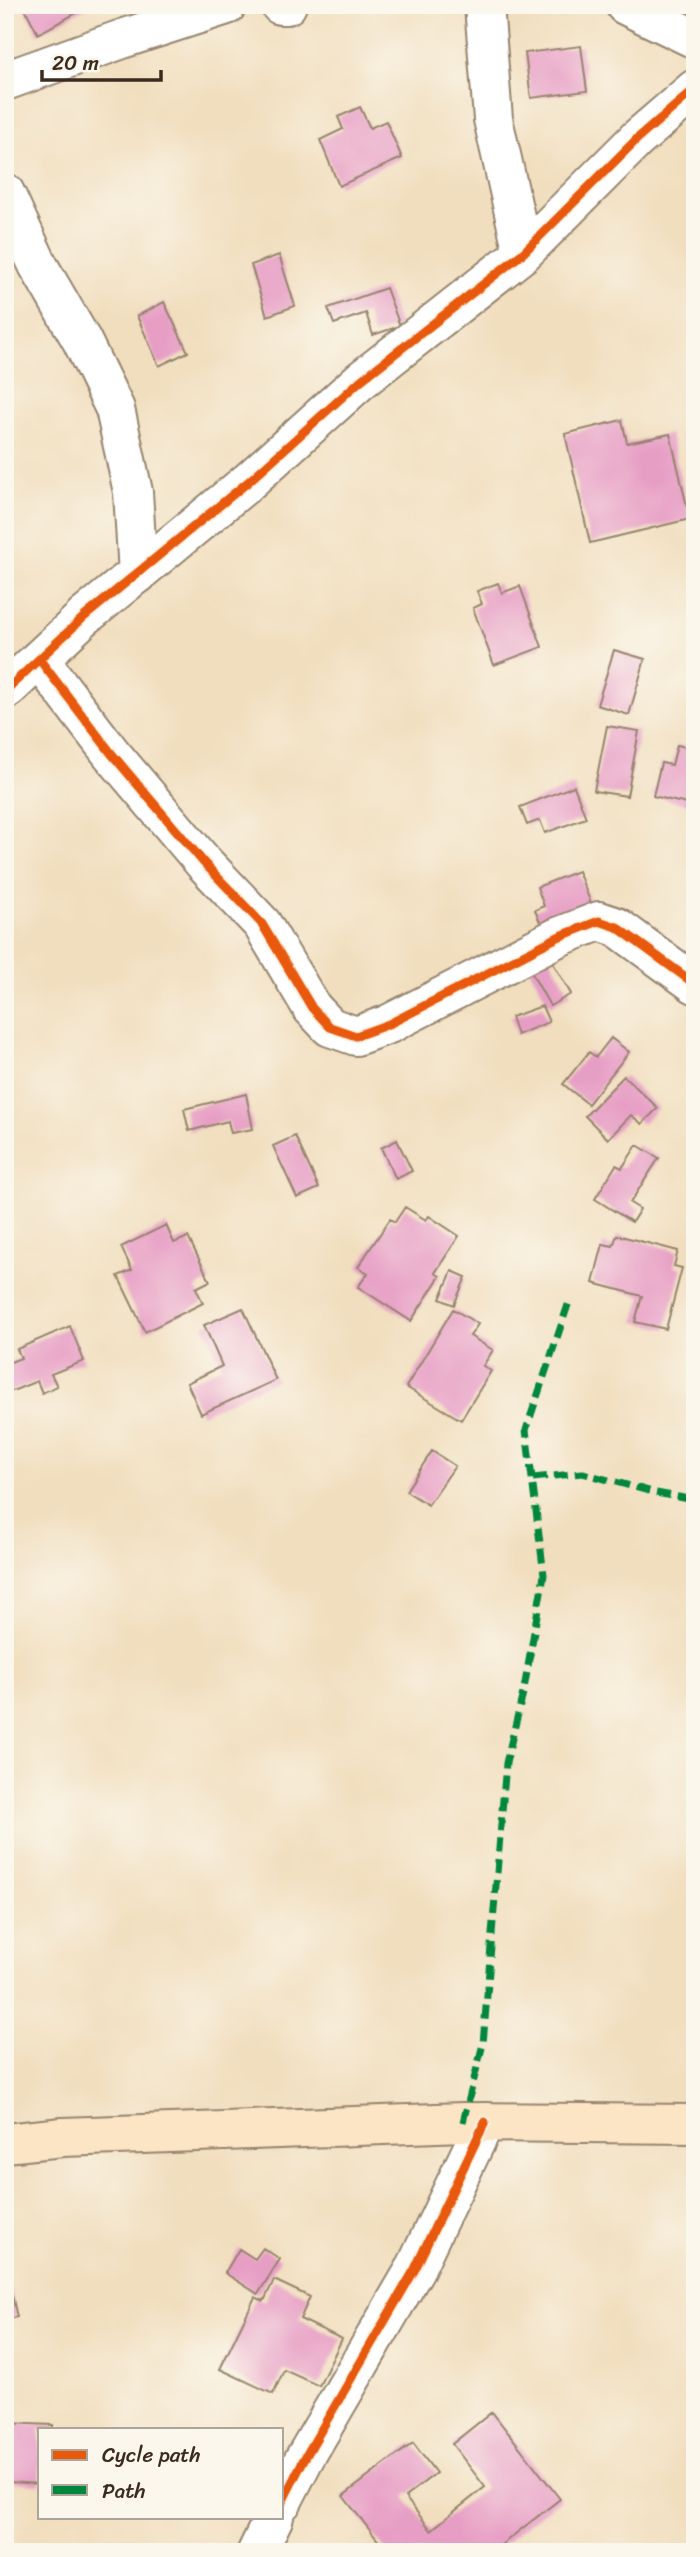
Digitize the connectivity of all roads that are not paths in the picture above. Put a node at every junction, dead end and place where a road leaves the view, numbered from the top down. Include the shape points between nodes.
1 (227, 5) edge
2 (280, 5) edge
3 (287, 5) edge
4 (484, 5) edge
5 (625, 5) edge
6 (695, 38) edge
7 (5, 82) edge
8 (695, 89) edge
9 (5, 193) edge
10 (523, 253) junction
11 (138, 574) junction
12 (39, 659) junction
13 (5, 691) edge
14 (695, 984) edge
15 (485, 2122) junction
16 (695, 2124) edge
17 (5, 2143) edge
18 (284, 2498) edge
19 (274, 2518) edge
20 (257, 2552) edge

1 - 7 street
2 - 3 street
4 - 10 street via 493,119
5 - 6 street
8 - 10 street via 619,156
9 - 11 street via 115,409 133,492
10 - 11 street via 360,381
11 - 12 street
12 - 13 street
12 - 14 street via 111,753 262,924 312,1008 330,1027 356,1035 389,1024 558,937 599,921 617,927
15 - 16 main road
15 - 17 main road
15 - 18 street via 415,2269
19 - 20 street

